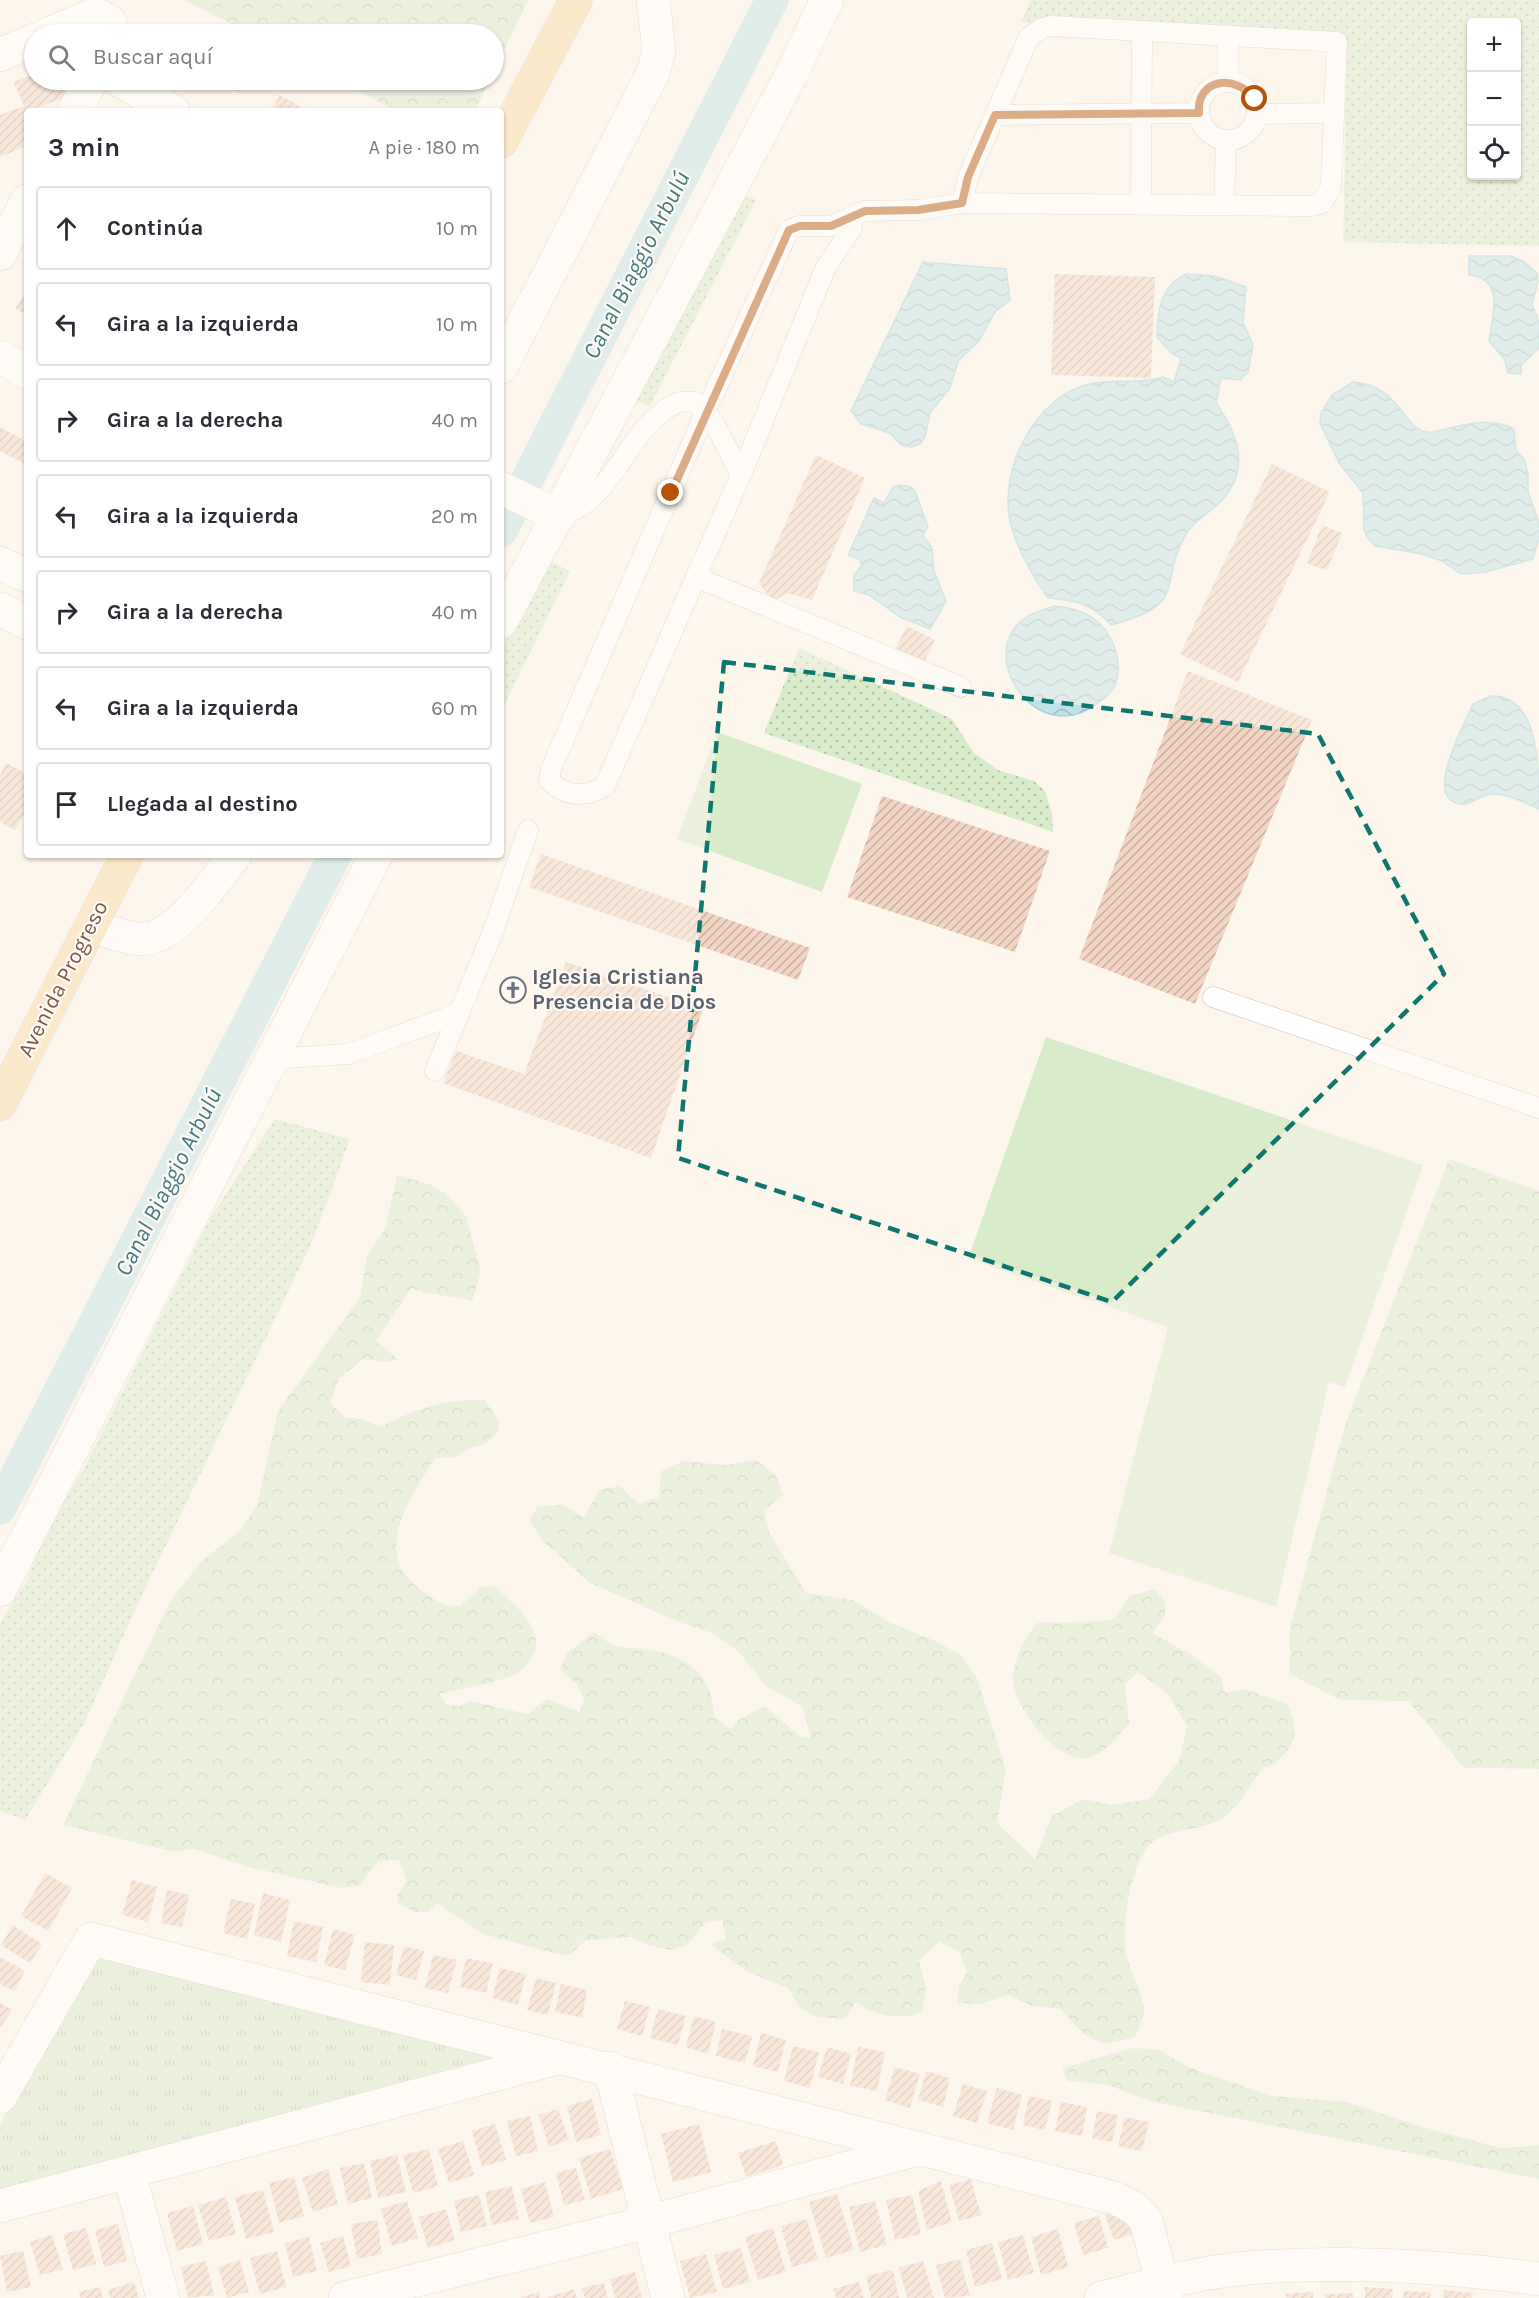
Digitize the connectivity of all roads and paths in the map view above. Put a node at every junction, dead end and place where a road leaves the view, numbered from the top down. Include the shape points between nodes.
1 (576, 0) edge
2 (653, 0) edge
3 (826, 0) edge
4 (72, 24) edge
5 (110, 24) edge
6 (1142, 31) junction
7 (1228, 35) junction
8 (24, 44) edge
9 (0, 55) edge
10 (1228, 82) junction
11 (86, 90) edge
12 (136, 90) edge
13 (76, 108) edge
14 (168, 108) edge
15 (1199, 113) junction
16 (1334, 113) junction
17 (1257, 114) junction
18 (995, 115) junction
19 (1141, 115) junction
20 (504, 136) edge
21 (1226, 141) junction
22 (962, 203) junction
23 (1141, 204) junction
24 (1224, 205) junction
25 (24, 207) edge
26 (852, 228) dead end
27 (0, 254) edge
28 (0, 357) edge
29 (504, 361) edge
30 (24, 370) edge
31 (705, 413) junction
32 (741, 475) junction
33 (504, 489) edge
34 (559, 516) junction
35 (0, 563) edge
36 (24, 575) edge
37 (696, 577) junction
38 (0, 609) edge
39 (504, 617) edge
40 (24, 621) edge
41 (961, 687) dead end
42 (528, 830) dead end
43 (125, 858) edge
44 (233, 858) edge
45 (374, 858) edge
46 (90, 926) junction
47 (1213, 997) dead end
48 (459, 1013) junction
49 (272, 1059) junction
50 (435, 1071) dead end
51 (0, 1104) edge
52 (1539, 1108) edge
53 (0, 1590) edge
54 (558, 2058) junction
55 (610, 2068) junction
56 (0, 2097) edge
57 (920, 2148) junction
58 (129, 2173) junction
59 (0, 2206) edge
60 (648, 2222) junction
61 (1539, 2279) edge
62 (1164, 2290) edge
63 (163, 2298) edge
64 (345, 2298) edge
65 (668, 2298) edge
66 (1101, 2298) edge

1 - 20 main road
2 - 29 street via 659,50 653,73
3 - 34 street
4 - 5 street via 96,14
6 - 7 lane
6 - 18 lane via 1042,28 1029,37
6 - 19 lane
7 - 10 lane
7 - 16 lane via 1337,42
8 - 9 street
10 - 15 lane via 1207,91
10 - 17 lane via 1249,91 1255,99
11 - 13 street
12 - 14 street
15 - 19 lane
15 - 21 lane via 1208,132
16 - 17 lane
16 - 24 lane via 1331,187 1322,203
17 - 21 lane via 1245,135
18 - 19 lane
18 - 22 lane via 968,177
19 - 23 lane
21 - 24 lane
22 - 23 lane
22 - 31 lane via 918,210 865,211 831,226 789,230
23 - 24 lane
25 - 27 street
26 - 32 lane via 826,267
28 - 30 street
31 - 32 lane
31 - 34 lane via 695,402 678,402 648,425 584,507
31 - 37 lane via 550,770 549,780 557,789 592,794 605,786
32 - 37 lane
33 - 34 street
34 - 39 street
35 - 36 street
37 - 41 lane
38 - 40 street
42 - 48 lane via 492,934
43 - 46 main road, Avenida Progreso
44 - 46 street via 189,913 159,934 141,939
45 - 49 street
46 - 51 main road, Avenida Progreso
47 - 52 lane
48 - 49 lane via 348,1054
48 - 50 lane
49 - 53 street
54 - 55 street
54 - 56 street via 91,1939
54 - 58 street
55 - 57 street
55 - 60 street
57 - 60 street
57 - 62 street via 1116,2198 1134,2208 1146,2220
58 - 59 street
58 - 63 street
60 - 64 street
60 - 65 street
61 - 62 street via 1397,2264 1247,2268
62 - 66 street

